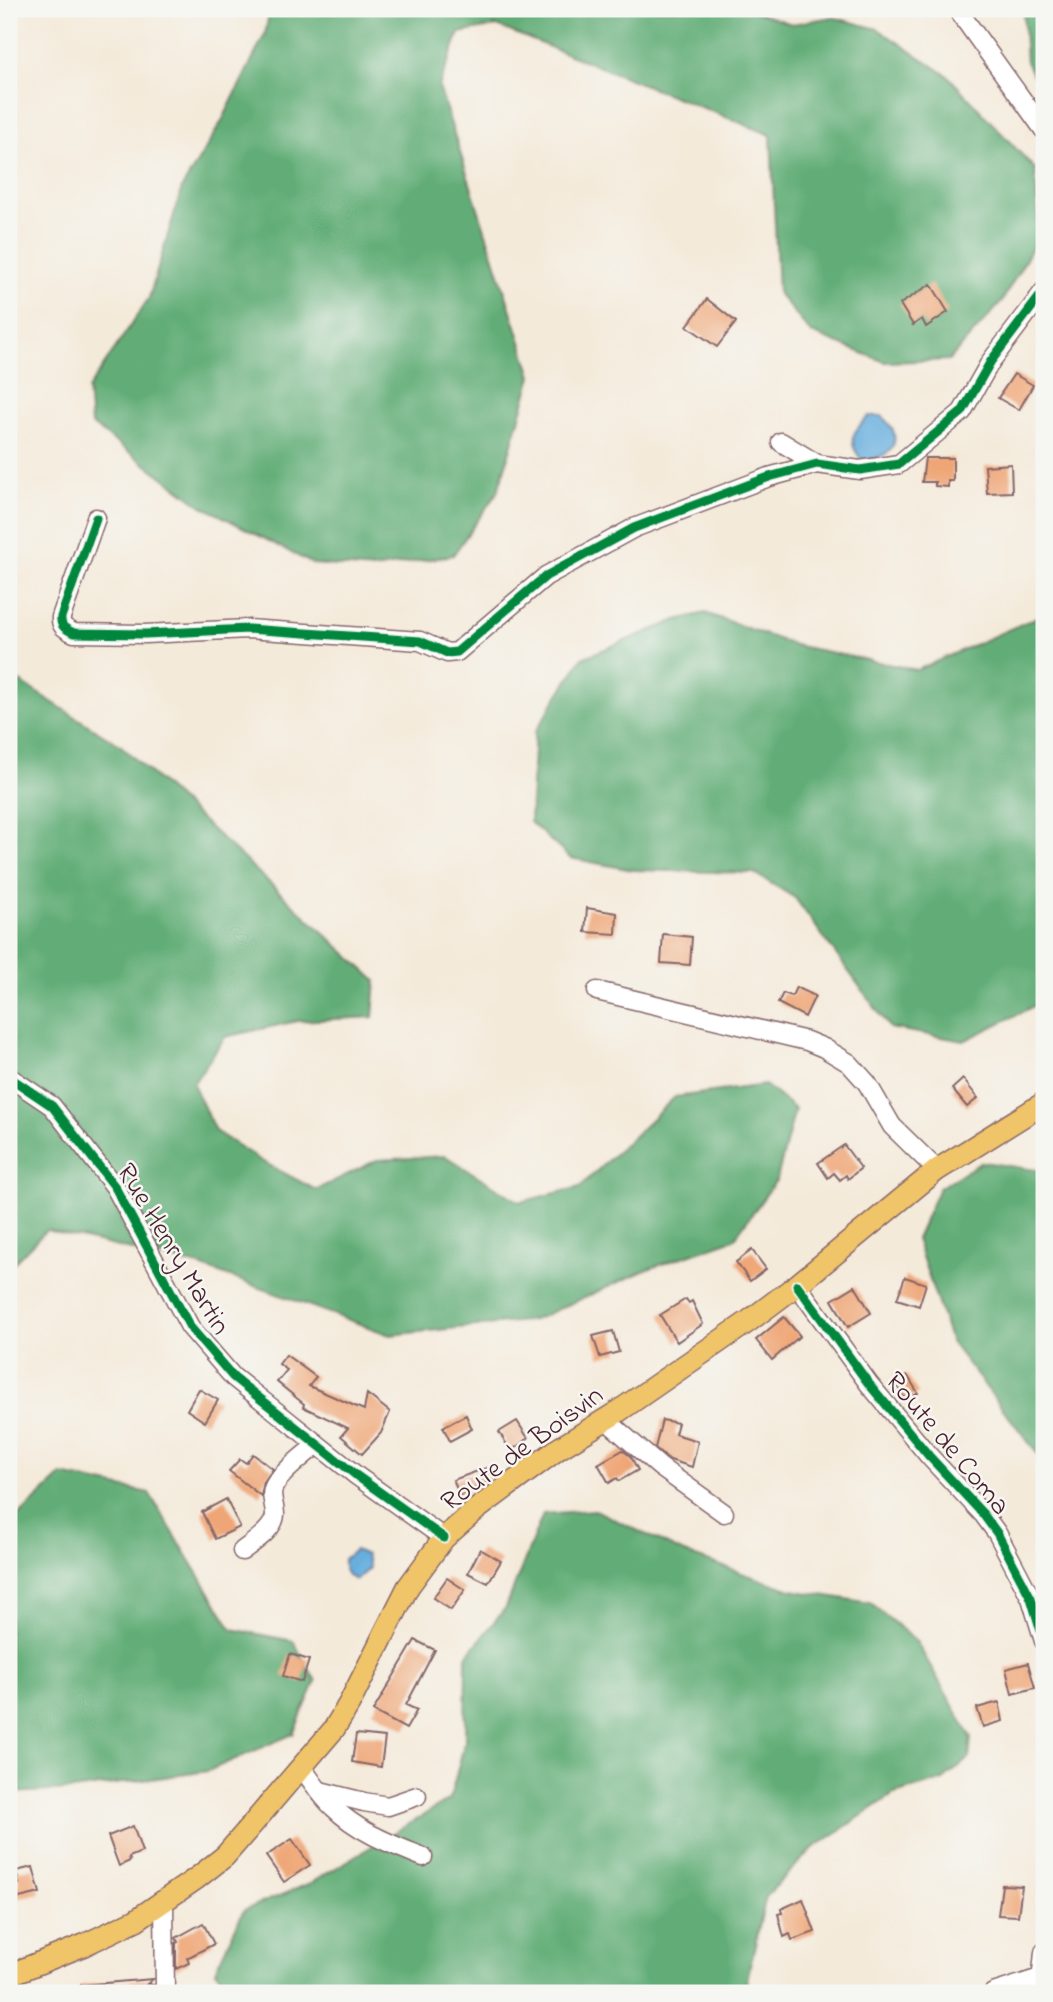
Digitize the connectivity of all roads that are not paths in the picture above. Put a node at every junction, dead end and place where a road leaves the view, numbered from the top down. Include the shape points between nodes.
1 (957, 9) edge
2 (1044, 130) edge
3 (1044, 291) edge
4 (781, 442) dead end
5 (817, 464) junction
6 (96, 518) dead end
7 (597, 991) dead end
8 (9, 1077) edge
9 (1044, 1103) edge
10 (937, 1170) junction
11 (797, 1285) junction
12 (605, 1419) junction
13 (317, 1444) junction
14 (724, 1513) dead end
15 (444, 1538) junction
16 (242, 1551) dead end
17 (1044, 1641) edge
18 (302, 1768) junction
19 (320, 1791) junction
20 (417, 1796) dead end
21 (424, 1857) dead end
22 (164, 1901) junction
23 (1044, 1952) edge
24 (9, 1975) edge
25 (1040, 1986) edge
26 (165, 1993) edge
27 (993, 1993) edge

1 - 2 street
3 - 5 street via 991,361 962,412 899,464 860,470
4 - 5 street
5 - 6 street via 769,477 634,528 546,576 457,652 447,653 420,640 248,629 74,633 64,628 61,617
7 - 10 street via 824,1048 849,1063 867,1083 892,1126
8 - 13 street, Rue Henry Martin via 52,1107 115,1187 190,1327 233,1377
9 - 10 main road, Route de Boisvin
10 - 11 main road, Route de Boisvin
11 - 12 main road, Route de Boisvin
11 - 17 street, Route de Coma via 869,1384 997,1533 1031,1598
12 - 14 street via 660,1467
12 - 15 main road, Route de Boisvin via 558,1449
13 - 15 street, Rue Henry Martin
13 - 16 street via 276,1483 272,1523
15 - 18 main road, Route de Boisvin via 408,1587 334,1729
18 - 19 street
18 - 22 main road, Route de Boisvin via 225,1856
19 - 20 street via 388,1806
19 - 21 street via 332,1807 376,1839
22 - 24 main road, Route de Boisvin via 84,1945
22 - 26 street
23 - 25 street
25 - 27 street

